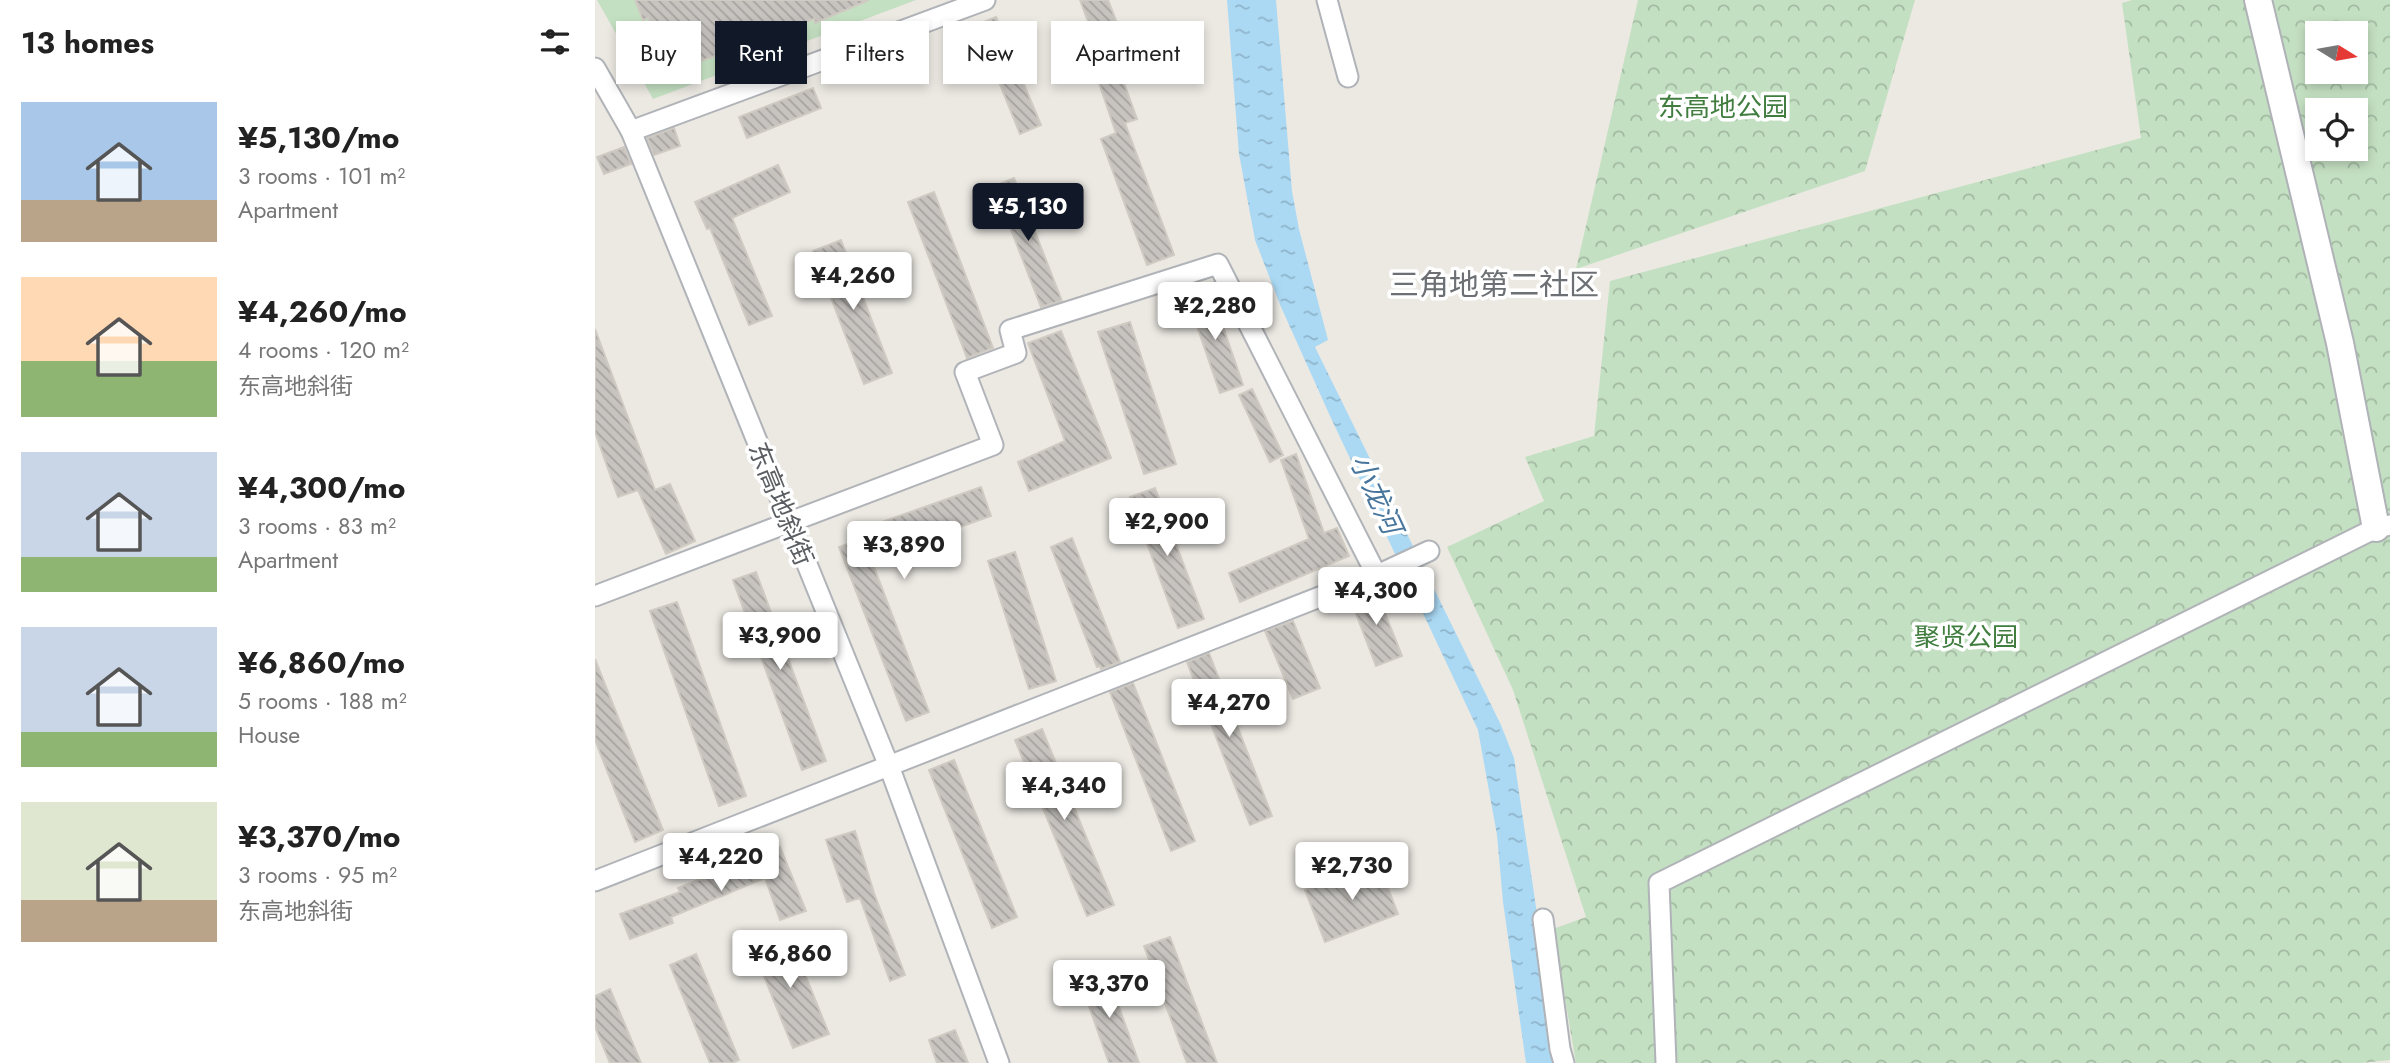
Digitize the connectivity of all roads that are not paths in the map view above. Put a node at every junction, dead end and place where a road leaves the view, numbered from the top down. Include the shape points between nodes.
1 (985, 0) edge
2 (1327, 0) edge
3 (2258, 0) edge
4 (595, 68) edge
5 (1348, 77) dead end
6 (631, 131) junction
7 (789, 522) junction
8 (2383, 526) edge
9 (1429, 551) dead end
10 (1381, 573) junction
11 (595, 596) edge
12 (889, 766) junction
13 (595, 881) edge
14 (1543, 919) dead end
15 (999, 1063) edge
16 (1564, 1063) edge
17 (1666, 1063) edge

1 - 6 street
2 - 5 street
3 - 8 street
4 - 6 street, 东高地斜街
6 - 7 street, 东高地斜街
7 - 10 street via 993,445 965,372 1016,353 1010,330 1218,264
7 - 11 street
7 - 12 street, 东高地斜街
8 - 17 street via 1659,883
9 - 10 street
10 - 12 street
12 - 13 street
12 - 15 street, 东高地斜街
14 - 16 street

